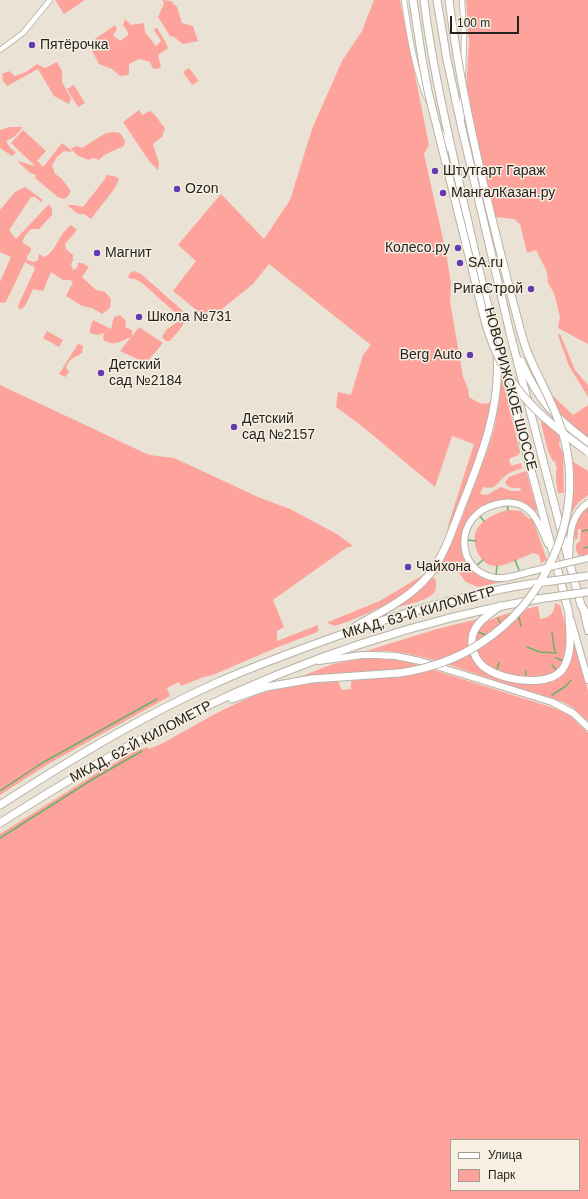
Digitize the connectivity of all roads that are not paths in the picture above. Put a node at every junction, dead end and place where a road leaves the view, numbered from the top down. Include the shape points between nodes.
1 (50, 0) edge
2 (404, 0) edge
3 (413, 0) edge
4 (424, 0) edge
5 (437, 0) edge
6 (449, 0) edge
7 (462, 0) edge
8 (0, 50) edge
9 (462, 130) junction
10 (454, 159) junction
11 (492, 324) junction
12 (510, 333) junction
13 (588, 442) edge
14 (588, 452) edge
15 (588, 503) edge
16 (588, 558) edge
17 (569, 562) junction
18 (556, 563) junction
19 (588, 576) edge
20 (588, 592) edge
21 (581, 605) junction
22 (500, 606) junction
23 (569, 613) junction
24 (588, 616) edge
25 (588, 631) edge
26 (341, 635) junction
27 (309, 662) junction
28 (254, 667) joint
29 (288, 670) joint
30 (588, 680) edge
31 (194, 712) junction
32 (588, 727) edge
33 (0, 805) edge
34 (0, 823) edge

1 - 8 street via 20,37
2 - 10 street via 418,76
3 - 14 highway, bridge via 428,91 496,352 509,377 534,408
4 - 10 highway, НОВОРИЖСКОЕ ШОССЕ
5 - 9 highway, НОВОРИЖСКОЕ ШОССЕ
6 - 31 highway, bridge via 467,112 514,306 524,343 550,398 567,451 568,502 553,558 536,588 516,614 497,632 461,654 438,664 399,673 287,682
7 - 9 street
9 - 12 highway, НОВОРИЖСКОЕ ШОССЕ
10 - 11 highway, НОВОРИЖСКОЕ ШОССЕ
11 - 18 highway, НОВОРИЖСКОЕ ШОССЕ
11 - 26 highway via 498,365 491,426 481,459 452,532 429,575 420,585
12 - 13 highway via 521,363 541,398 560,421
12 - 17 highway, НОВОРИЖСКОЕ ШОССЕ
15 - 17 main road via 580,509 572,525
16 - 18 main road, bridge via 496,578 482,573 470,562 464,546 468,524 478,512 488,507 514,502 522,505 534,514 539,522
17 - 21 highway, НОВОРИЖСКОЕ ШОССЕ
18 - 23 highway, НОВОРИЖСКОЕ ШОССЕ
19 - 26 highway, МКАД, 63-Й КИЛОМЕТР, bridge via 508,588 419,610
20 - 22 highway, МКАД, 63-Й КИЛОМЕТР, bridge
21 - 24 highway, НОВОРИЖСКОЕ ШОССЕ
21 - 25 main road
22 - 23 highway, НОВОРИЖСКОЕ ШОССЕ via 486,617 474,632 473,649 486,669 515,679 530,681 549,678 565,666 569,653
22 - 27 highway, МКАД, 63-Й КИЛОМЕТР via 433,622
23 - 30 main road
26 - 28 highway, МКАД, 63-Й КИЛОМЕТР
27 - 29 highway, МКАД, 63-Й КИЛОМЕТР
27 - 32 main road via 362,655 396,656 552,702 573,713
28 - 33 highway, МКАД, 62-Й КИЛОМЕТР via 182,699 98,744
29 - 31 highway, МКАД, 62-Й КИЛОМЕТР
31 - 34 highway, МКАД, 62-Й КИЛОМЕТР via 100,761

